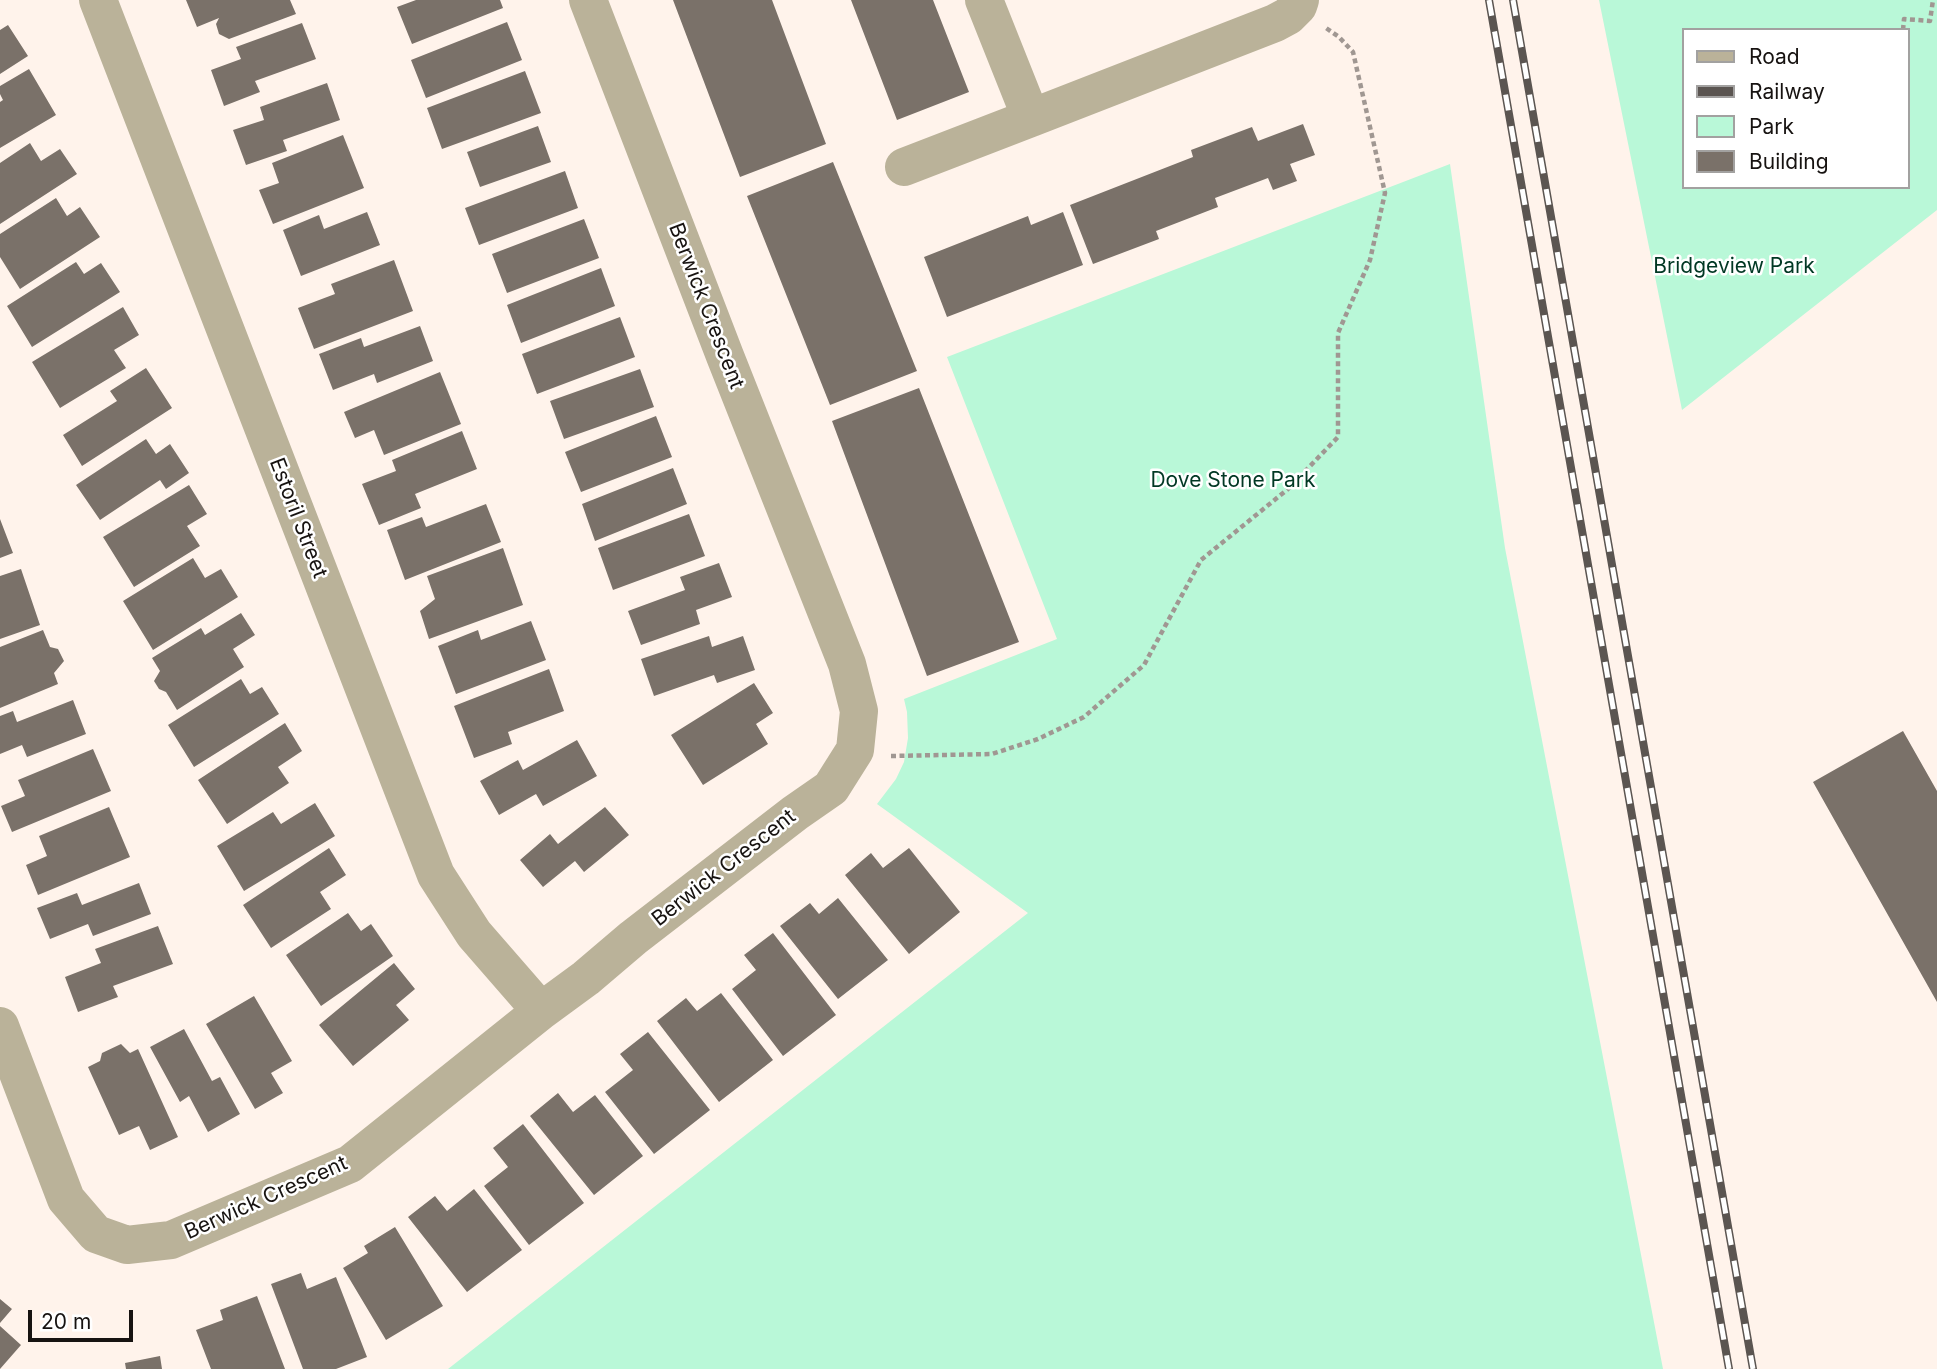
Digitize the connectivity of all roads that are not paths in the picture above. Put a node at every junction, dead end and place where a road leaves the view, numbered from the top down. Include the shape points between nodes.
1 (98, 0) edge
2 (588, 0) edge
3 (984, 0) edge
4 (1299, 3) edge
5 (1031, 118) junction
6 (904, 167) dead end
7 (541, 1011) junction
8 (0, 1026) edge

1 - 7 street, Estoril Street via 436,875 474,934
2 - 7 street, Berwick Crescent via 848,664 859,711 855,750 831,788
3 - 5 street
4 - 5 street via 1275,23
5 - 6 street
7 - 8 street, Berwick Crescent via 350,1164 171,1240 127,1245 96,1234 66,1199

